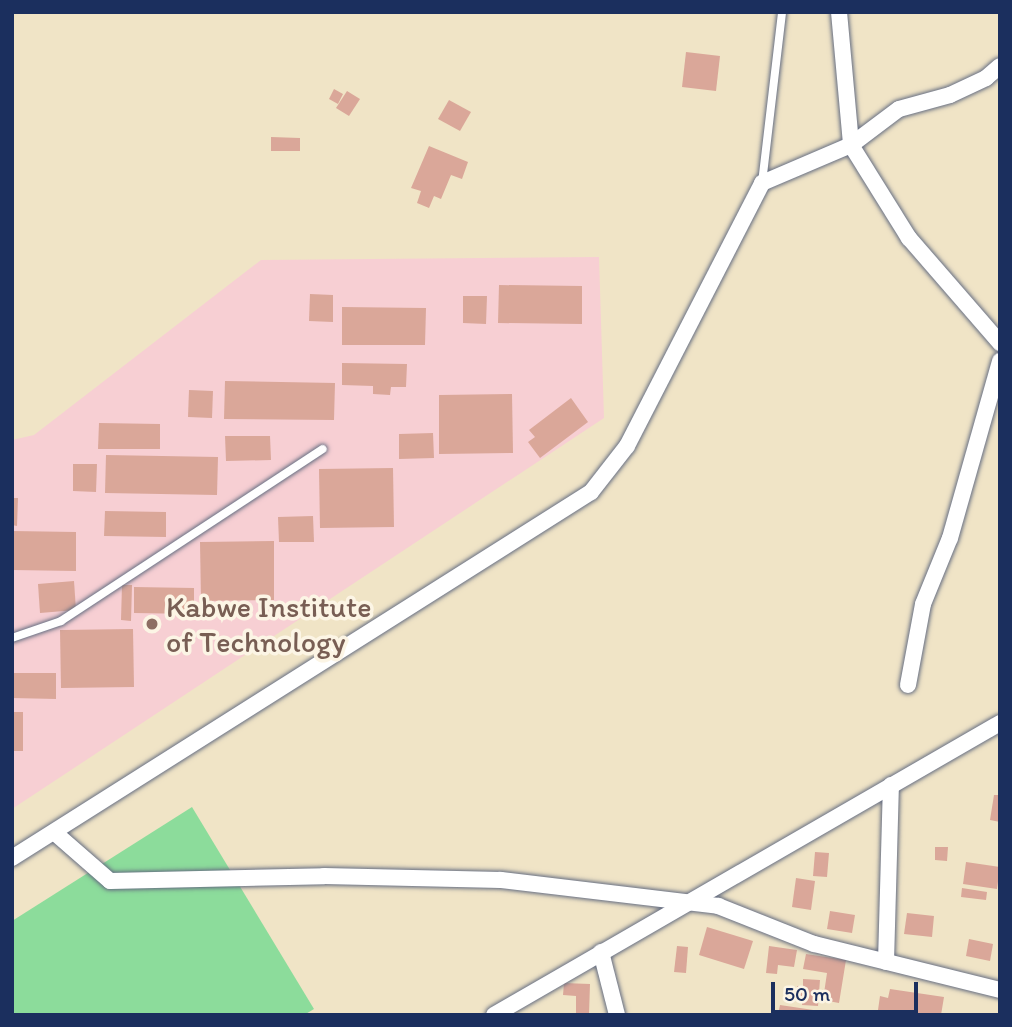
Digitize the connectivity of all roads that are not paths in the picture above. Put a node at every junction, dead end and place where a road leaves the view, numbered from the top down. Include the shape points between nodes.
1 (782, 12) edge
2 (839, 12) edge
3 (1000, 66) edge
4 (851, 145) junction
5 (762, 183) junction
6 (1000, 343) edge
7 (1000, 361) edge
8 (323, 450) dead end
9 (12, 638) edge
10 (908, 685) dead end
11 (1000, 723) edge
12 (891, 785) junction
13 (55, 833) junction
14 (12, 858) edge
15 (684, 902) junction
16 (601, 952) junction
17 (886, 962) junction
18 (1000, 990) edge
19 (494, 1015) edge
20 (617, 1015) edge

1 - 5 lane
2 - 4 street
3 - 4 street via 950,95 899,109
4 - 5 street
4 - 6 street via 909,238
5 - 13 street via 626,446 591,492
7 - 10 street via 950,538 923,604
8 - 9 lane via 61,621
11 - 12 street
12 - 15 street
12 - 17 street
13 - 14 street
13 - 15 street via 110,881 324,876 501,880
15 - 16 street
15 - 17 street via 718,906 814,944
16 - 19 street
16 - 20 street
17 - 18 street

